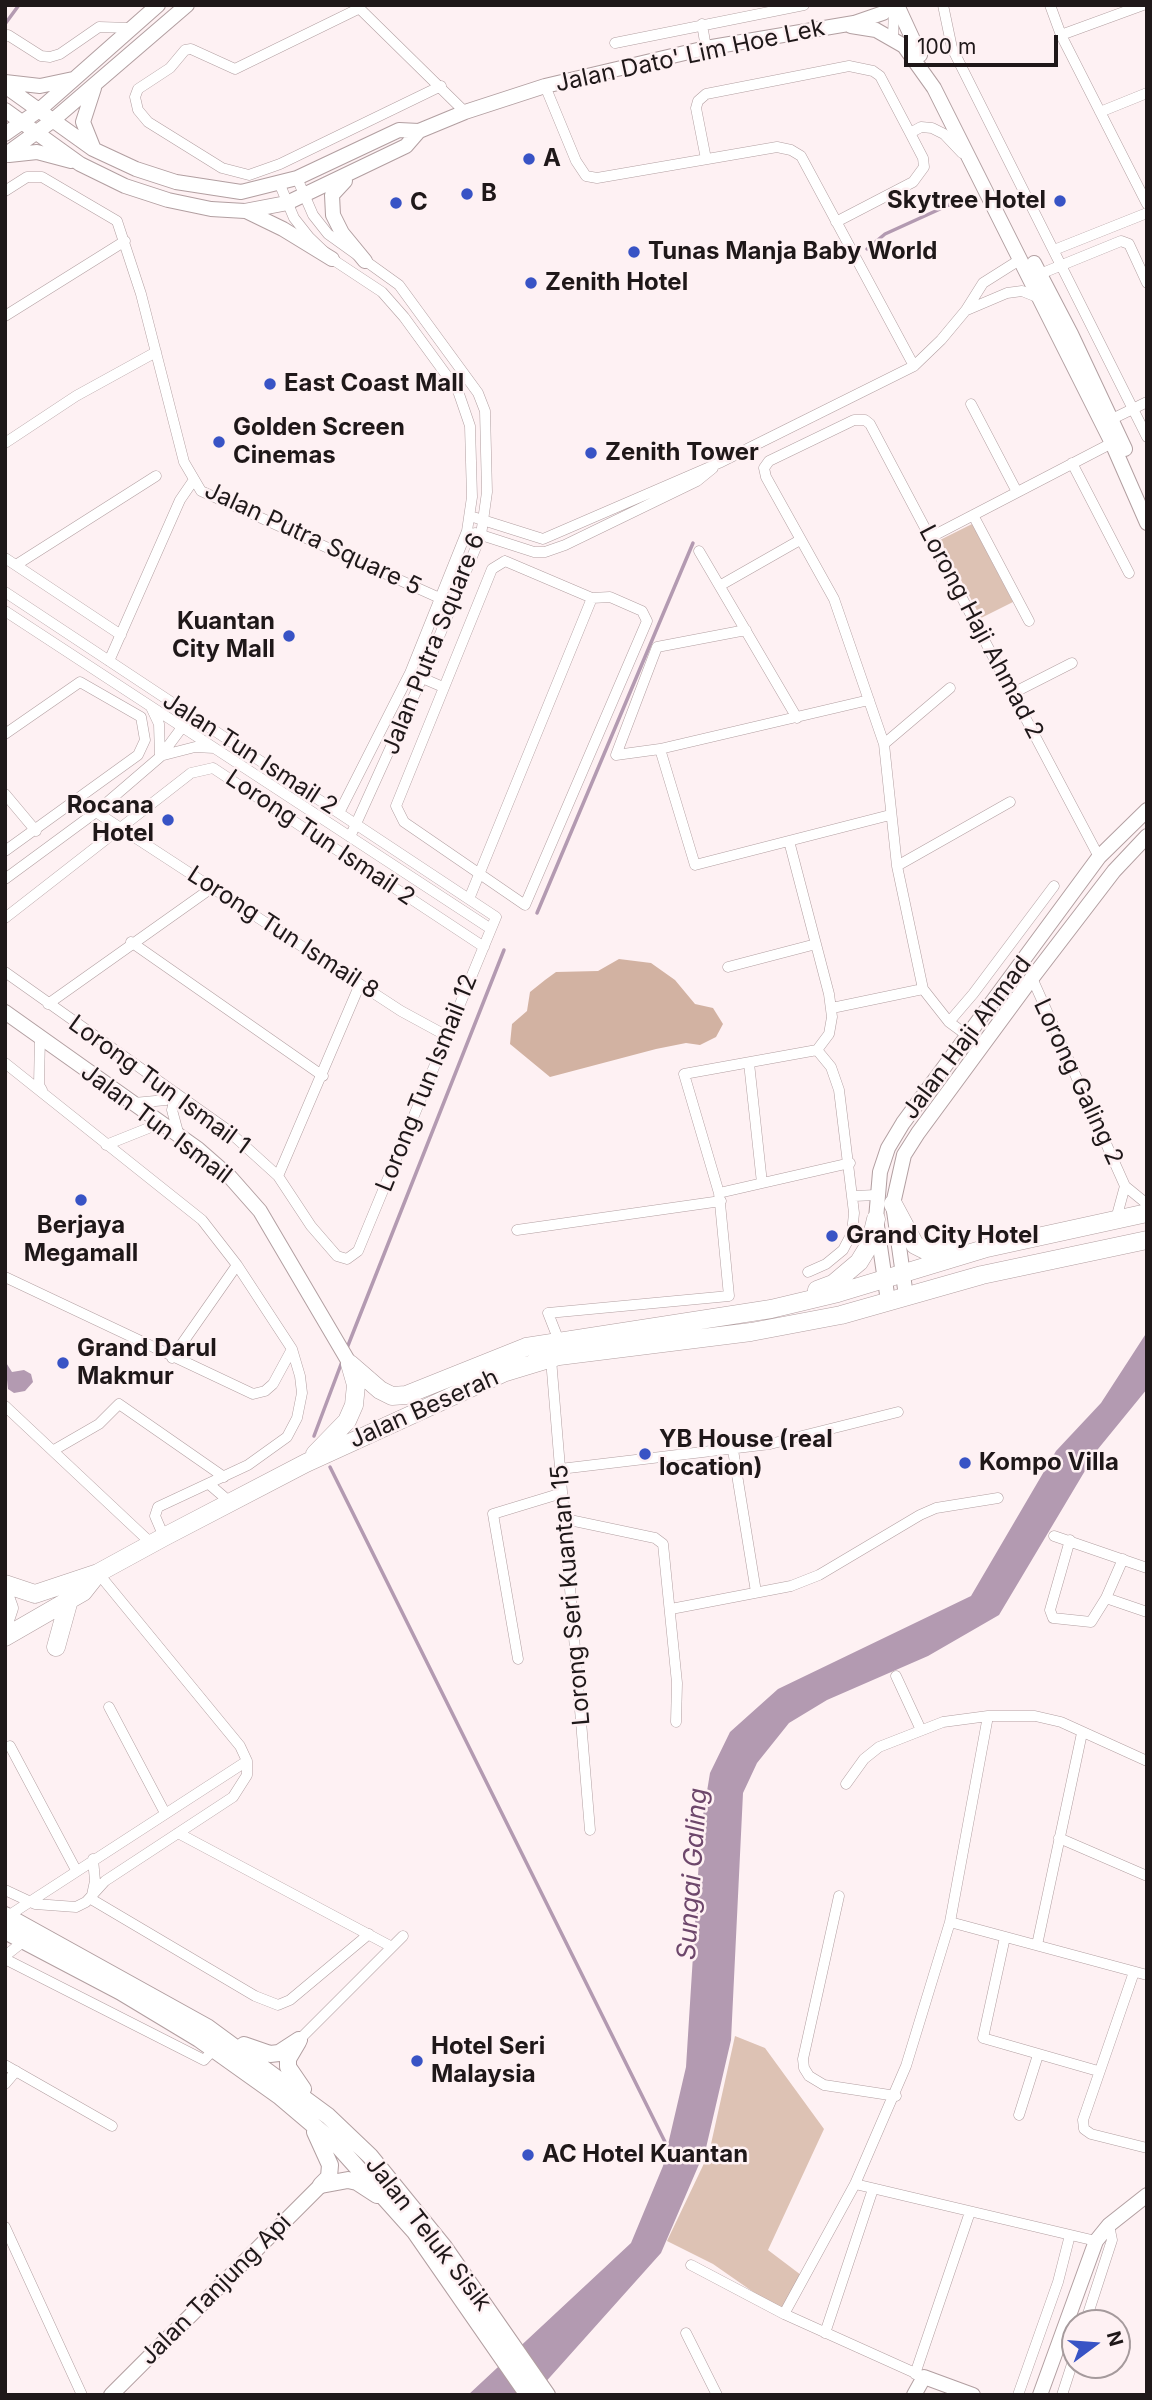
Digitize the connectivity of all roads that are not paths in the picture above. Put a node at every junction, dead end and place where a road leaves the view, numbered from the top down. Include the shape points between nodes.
1 (187, 5) edge
2 (804, 5) edge
3 (889, 5) edge
4 (896, 5) edge
5 (943, 5) edge
6 (1050, 5) edge
7 (1143, 5) edge
8 (150, 7) edge
9 (358, 7) edge
10 (702, 24) junction
11 (848, 24) junction
12 (130, 28) junction
13 (894, 33) junction
14 (1061, 35) junction
15 (5, 37) edge
16 (615, 43) dead end
17 (913, 45) junction
18 (706, 48) junction
19 (916, 61) junction
20 (77, 77) junction
21 (5, 84) edge
22 (94, 86) junction
23 (441, 86) junction
24 (545, 86) junction
25 (1147, 93) edge
26 (5, 110) edge
27 (38, 111) junction
28 (464, 112) junction
29 (1100, 112) junction
30 (52, 121) junction
31 (23, 122) junction
32 (419, 131) junction
33 (38, 132) junction
34 (910, 133) junction
35 (5, 134) edge
36 (93, 149) junction
37 (5, 156) edge
38 (706, 159) junction
39 (79, 164) junction
40 (359, 169) junction
41 (297, 178) junction
42 (280, 185) junction
43 (5, 191) edge
44 (304, 196) junction
45 (287, 203) junction
46 (994, 204) junction
47 (1147, 204) edge
48 (245, 211) junction
49 (1147, 213) edge
50 (836, 222) junction
51 (125, 241) junction
52 (1054, 250) junction
53 (1021, 258) junction
54 (332, 259) junction
55 (365, 261) junction
56 (1063, 265) junction
57 (1040, 274) junction
58 (1147, 283) edge
59 (1042, 303) junction
60 (966, 310) junction
61 (5, 316) edge
62 (156, 352) junction
63 (914, 366) junction
64 (478, 393) junction
65 (461, 400) junction
66 (1147, 402) edge
67 (971, 404) dead end
68 (1134, 408) junction
69 (485, 411) junction
70 (469, 416) junction
71 (1107, 421) junction
72 (772, 437) junction
73 (1147, 437) edge
74 (5, 443) edge
75 (1112, 443) junction
76 (781, 455) junction
77 (719, 463) junction
78 (1072, 463) junction
79 (156, 476) dead end
80 (193, 481) junction
81 (1017, 492) junction
82 (1147, 499) edge
83 (973, 515) junction
84 (470, 516) junction
85 (484, 519) junction
86 (1147, 523) edge
87 (467, 531) junction
88 (481, 535) junction
89 (931, 537) junction
90 (800, 540) junction
91 (699, 551) dead end
92 (534, 552) junction
93 (5, 558) edge
94 (16, 565) junction
95 (526, 569) junction
96 (1129, 573) dead end
97 (720, 585) junction
98 (5, 592) edge
99 (440, 598) junction
100 (592, 598) junction
101 (453, 604) junction
102 (5, 611) edge
103 (1029, 621) dead end
104 (746, 630) junction
105 (121, 635) junction
106 (108, 661) junction
107 (1072, 663) dead end
108 (102, 674) junction
109 (422, 678) junction
110 (94, 687) junction
111 (443, 688) junction
112 (950, 688) dead end
113 (1013, 693) junction
114 (869, 700) junction
115 (150, 705) junction
116 (188, 711) junction
117 (797, 718) junction
118 (183, 727) junction
119 (5, 734) edge
120 (884, 744) junction
121 (215, 748) junction
122 (660, 749) junction
123 (160, 757) junction
124 (5, 794) edge
125 (1010, 802) dead end
126 (1147, 810) edge
127 (96, 812) junction
128 (340, 813) junction
129 (890, 815) junction
130 (358, 824) junction
131 (121, 827) junction
132 (36, 831) junction
133 (1147, 836) edge
134 (350, 837) junction
135 (789, 841) junction
136 (5, 851) edge
137 (1099, 857) junction
138 (897, 866) junction
139 (479, 874) junction
140 (5, 879) edge
141 (1054, 886) dead end
142 (213, 887) junction
143 (469, 899) junction
144 (496, 916) joint
145 (5, 918) edge
146 (491, 929) junction
147 (131, 942) junction
148 (816, 944) junction
149 (484, 947) junction
150 (728, 967) dead end
151 (5, 972) edge
152 (1032, 978) junction
153 (360, 984) junction
154 (923, 989) junction
155 (48, 1004) junction
156 (832, 1008) junction
157 (5, 1012) edge
158 (949, 1022) junction
159 (40, 1036) junction
160 (447, 1036) junction
161 (968, 1036) junction
162 (817, 1051) junction
163 (5, 1063) edge
164 (749, 1063) junction
165 (323, 1076) junction
166 (43, 1090) junction
167 (176, 1093) junction
168 (133, 1103) junction
169 (161, 1123) junction
170 (180, 1136) junction
171 (106, 1145) junction
172 (850, 1163) junction
173 (278, 1176) junction
174 (762, 1183) junction
175 (1125, 1186) junction
176 (854, 1196) junction
177 (720, 1197) junction
178 (885, 1200) junction
179 (1147, 1204) edge
180 (1147, 1213) edge
181 (876, 1219) junction
182 (1116, 1219) junction
183 (517, 1230) dead end
184 (1147, 1240) edge
185 (987, 1248) junction
186 (358, 1251) joint
187 (237, 1265) junction
188 (808, 1272) dead end
189 (902, 1274) junction
190 (5, 1277) edge
191 (883, 1280) junction
192 (906, 1296) junction
193 (888, 1301) junction
194 (771, 1308) junction
195 (558, 1341) junction
196 (292, 1349) junction
197 (173, 1358) junction
198 (551, 1359) junction
199 (349, 1361) junction
200 (5, 1406) edge
201 (898, 1412) dead end
202 (54, 1450) junction
203 (733, 1450) junction
204 (306, 1462) junction
205 (560, 1469) junction
206 (224, 1477) junction
207 (209, 1484) junction
208 (562, 1493) junction
209 (998, 1497) dead end
210 (231, 1503) junction
211 (565, 1519) junction
212 (1054, 1536) dead end
213 (158, 1540) junction
214 (1070, 1540) junction
215 (1124, 1559) junction
216 (1147, 1567) edge
217 (98, 1573) junction
218 (5, 1584) edge
219 (756, 1592) junction
220 (5, 1597) edge
221 (1106, 1598) junction
222 (69, 1601) junction
223 (671, 1609) junction
224 (1147, 1612) edge
225 (5, 1619) edge
226 (5, 1637) edge
227 (56, 1647) dead end
228 (518, 1659) dead end
229 (896, 1676) dead end
230 (108, 1707) dead end
231 (988, 1716) junction
232 (676, 1722) dead end
233 (921, 1730) junction
234 (1082, 1733) junction
235 (10, 1746) dead end
236 (247, 1761) junction
237 (1147, 1761) edge
238 (846, 1784) dead end
239 (165, 1813) junction
240 (590, 1830) dead end
241 (178, 1833) junction
242 (1059, 1838) junction
243 (93, 1859) junction
244 (76, 1870) junction
245 (1147, 1876) edge
246 (5, 1890) edge
247 (839, 1896) dead end
248 (91, 1899) junction
249 (27, 1901) junction
250 (6, 1921) edge
251 (950, 1922) junction
252 (369, 1934) junction
253 (403, 1936) dead end
254 (1005, 1937) junction
255 (24, 1941) junction
256 (1037, 1945) junction
257 (392, 1947) junction
258 (5, 1957) edge
259 (69, 1965) junction
260 (1134, 1972) junction
261 (1147, 1976) edge
262 (59, 1984) junction
263 (121, 1992) junction
264 (109, 2010) junction
265 (207, 2027) junction
266 (299, 2040) junction
267 (209, 2055) junction
268 (1038, 2056) junction
269 (5, 2065) edge
270 (16, 2071) junction
271 (1098, 2071) junction
272 (5, 2084) edge
273 (896, 2096) junction
274 (295, 2110) junction
275 (1019, 2115) dead end
276 (328, 2116) junction
277 (112, 2126) dead end
278 (1147, 2148) edge
279 (855, 2184) junction
280 (321, 2185) junction
281 (873, 2189) junction
282 (1147, 2194) edge
283 (394, 2207) junction
284 (970, 2212) junction
285 (1109, 2225) junction
286 (5, 2227) edge
287 (1070, 2235) junction
288 (1096, 2241) junction
289 (691, 2266) dead end
290 (1090, 2309) edge
291 (784, 2314) junction
292 (686, 2333) dead end
293 (825, 2333) junction
294 (497, 2337) junction
295 (920, 2375) junction
296 (971, 2394) edge
297 (82, 2395) edge
298 (111, 2395) edge
299 (528, 2395) edge
300 (547, 2395) edge
301 (716, 2395) edge
302 (914, 2395) edge
303 (1018, 2395) edge
304 (1040, 2395) edge

1 - 22 street
2 - 10 street
3 - 11 street via 883,13
4 - 13 street
4 - 17 street
5 - 52 street via 952,48
6 - 14 street
7 - 14 street
8 - 12 street
9 - 23 street
9 - 23 street via 235,69 185,50 170,68 138,89 138,110 148,122 222,168 249,175
10 - 16 street
10 - 18 street
11 - 13 street
11 - 18 street, Jalan Dato' Lim Hoe Lek
11 - 19 street, Jalan Dato' Lim Hoe Lek
12 - 15 street via 99,27 50,57
12 - 20 street
13 - 17 street
13 - 19 street, Jalan Dato' Lim Hoe Lek
14 - 29 street
17 - 57 street, Jalan Dato' Lim Hoe Lek via 935,76
18 - 24 street, Jalan Dato' Lim Hoe Lek
19 - 46 street, Jalan Dato' Lim Hoe Lek
20 - 21 street via 40,86
20 - 27 street
21 - 27 street, Jalan Dato' Lim Hoe Lek
22 - 30 street
22 - 36 street via 83,122
23 - 28 street
24 - 28 street, Jalan Dato' Lim Hoe Lek
24 - 38 street via 586,176 597,178
25 - 29 street
26 - 31 street, Jalan Dato' Lim Hoe Lek
27 - 30 street, Jalan Dato' Lim Hoe Lek
27 - 31 street
28 - 32 street, Jalan Dato' Lim Hoe Lek
29 - 47 street
30 - 33 street
30 - 36 street, Jalan Dato' Lim Hoe Lek
31 - 33 street, Jalan Dato' Lim Hoe Lek
31 - 35 street
32 - 40 street, Jalan Dato' Lim Hoe Lek via 407,146
32 - 41 street, Jalan Dato' Lim Hoe Lek via 399,130
33 - 37 street
33 - 39 street, Jalan Dato' Lim Hoe Lek
34 - 38 street via 880,76 849,66 701,97 696,108
34 - 46 street via 921,127 944,134 963,154
34 - 50 street via 923,158 919,177
36 - 42 street, Jalan Dato' Lim Hoe Lek via 146,172 209,189 241,192
37 - 39 street via 37,152
38 - 50 street via 791,150 801,156
39 - 48 street, Jalan Dato' Lim Hoe Lek via 167,200
40 - 44 street, Jalan Dato' Lim Hoe Lek
40 - 55 street via 336,188 331,204 342,233
41 - 42 street, Jalan Dato' Lim Hoe Lek
41 - 44 street, Jalan Putra Square 6
42 - 45 street, Jalan Putra Square 6
43 - 51 street, Jalan Putra Square 5 via 27,177 42,177 117,221
44 - 45 street, Jalan Dato' Lim Hoe Lek
44 - 55 street, Jalan Putra Square 6 via 328,234
45 - 48 street, Jalan Dato' Lim Hoe Lek
45 - 54 street, Jalan Putra Square 6 via 294,218
46 - 53 street, Jalan Dato' Lim Hoe Lek
48 - 54 street
49 - 52 street
50 - 63 street
51 - 61 street
51 - 62 street, Jalan Putra Square 5
52 - 56 street
53 - 59 street, Jalan Dato' Lim Hoe Lek
53 - 60 street via 984,283
54 - 65 street, Jalan Putra Square 6 via 382,292
55 - 64 street, Jalan Putra Square 6 via 399,285
56 - 57 street
56 - 58 street via 1126,241
56 - 68 street
57 - 71 street, Jalan Dato' Lim Hoe Lek
59 - 60 street via 1034,294 1014,292
59 - 71 street, Jalan Dato' Lim Hoe Lek
60 - 63 street
62 - 74 street via 76,396
62 - 80 street, Jalan Putra Square 5
63 - 72 street
64 - 65 street
64 - 69 street, Jalan Putra Square 6
65 - 70 street, Jalan Putra Square 6
66 - 68 street
67 - 81 street
68 - 71 street
68 - 73 street
69 - 70 street
69 - 85 street, Jalan Putra Square 6
70 - 84 street, Jalan Putra Square 6
71 - 75 street, Jalan Dato' Lim Hoe Lek
71 - 82 street, Jalan Dato' Lim Hoe Lek
72 - 76 street
72 - 77 street
75 - 78 street
75 - 86 street, Jalan Dato' Lim Hoe Lek
76 - 89 street, Lorong Haji Ahmad 2 via 865,419
76 - 90 street via 769,460 764,473
77 - 85 street via 543,539
77 - 92 street via 697,481 577,540
78 - 81 street
78 - 96 street
79 - 94 street
80 - 99 street, Jalan Putra Square 5 via 201,491
80 - 105 street via 180,500
81 - 83 street
83 - 89 street
83 - 103 street
84 - 85 street
84 - 87 street, Jalan Putra Square 6
85 - 88 street, Jalan Putra Square 6
87 - 88 street
87 - 99 street, Jalan Putra Square 6
88 - 92 street
88 - 101 street, Jalan Putra Square 6
89 - 113 street, Lorong Haji Ahmad 2
90 - 97 street
90 - 114 street via 834,599
91 - 97 street
92 - 95 street
93 - 94 street
94 - 105 street
95 - 100 street, Jalan Putra Square 6
95 - 111 street, Jalan Putra Square 6 via 505,561 492,569
97 - 104 street
98 - 106 street, Jalan Tun Ismail 2
99 - 101 street, Jalan Putra Square 5
99 - 128 street, Jalan Putra Square 6 via 410,673
100 - 139 street
100 - 139 street, Jalan Putra Square 6 via 610,597 642,611 647,621 527,904
101 - 109 street, Jalan Putra Square 6
102 - 108 street, Jalan Tun Ismail 2
104 - 117 street
104 - 122 street via 657,647 615,753 622,756
105 - 106 street
106 - 116 street, Jalan Tun Ismail 2
107 - 113 street
108 - 110 street
108 - 115 street, Jalan Tun Ismail 2
109 - 111 street
109 - 130 street, Jalan Putra Square 6
110 - 119 street via 80,682 73,685
110 - 132 street via 141,717 145,740 138,755
111 - 139 street, Jalan Putra Square 6 via 396,806 404,822
112 - 120 street
113 - 137 street, Lorong Haji Ahmad 2
114 - 117 street
114 - 120 street
115 - 118 street, Jalan Tun Ismail 2
115 - 123 street via 159,724
116 - 118 street
116 - 128 street, Jalan Tun Ismail 2
117 - 122 street
118 - 121 street, Jalan Tun Ismail 2
118 - 123 street
120 - 129 street
121 - 123 street via 195,747
121 - 134 street, Jalan Tun Ismail 2
122 - 135 street via 695,865
123 - 127 street
124 - 132 street
125 - 138 street
126 - 137 street, Jalan Haji Ahmad
127 - 131 street, Lorong Tun Ismail 8
127 - 140 street
128 - 130 street, Jalan Tun Ismail 2
129 - 135 street
129 - 138 street
130 - 134 street, Jalan Putra Square 6
130 - 143 street, Jalan Tun Ismail 2
131 - 142 street, Lorong Tun Ismail 8
131 - 145 street
131 - 149 street, Lorong Tun Ismail 2 via 191,773 214,768
132 - 136 street
133 - 152 street, Jalan Haji Ahmad via 1114,871
134 - 146 street, Jalan Tun Ismail 2
135 - 148 street
137 - 161 street, Jalan Haji Ahmad
138 - 154 street
139 - 143 street
141 - 158 street
142 - 147 street
142 - 153 street, Lorong Tun Ismail 8
143 - 144 street, Jalan Tun Ismail 2
144 - 146 street, Lorong Tun Ismail 12
146 - 149 street, Lorong Tun Ismail 12
147 - 155 street
147 - 165 street
148 - 150 street
148 - 156 street
149 - 160 street, Lorong Tun Ismail 12
151 - 155 street, Lorong Tun Ismail 1
152 - 175 street, Lorong Galing 2
152 - 178 street, Jalan Haji Ahmad via 918,1133
153 - 160 street, Lorong Tun Ismail 8
153 - 165 street
154 - 156 street
154 - 158 street
155 - 167 street, Lorong Tun Ismail 1
156 - 162 street via 829,1034
157 - 159 street, Jalan Tun Ismail
158 - 161 street
159 - 166 street via 39,1085
159 - 168 street, Jalan Tun Ismail
160 - 186 street, Lorong Tun Ismail 12
161 - 178 street, Jalan Haji Ahmad via 888,1148
162 - 164 street
162 - 172 street via 836,1077
163 - 166 street
164 - 174 street
164 - 177 street via 684,1074
165 - 173 street
166 - 171 street
167 - 168 street via 166,1100
167 - 170 street via 172,1110
167 - 173 street, Lorong Tun Ismail 1 via 225,1128
168 - 169 street, Jalan Tun Ismail
169 - 170 street, Jalan Tun Ismail
169 - 171 street
170 - 199 street, Jalan Tun Ismail via 230,1177 260,1211
171 - 187 street via 202,1220
172 - 174 street
172 - 176 street
173 - 186 street, Lorong Tun Ismail 1 via 337,1256 347,1259
174 - 177 street
175 - 179 street, Lorong Galing 2
175 - 182 street, Lorong Galing 2
176 - 178 street
176 - 188 street via 852,1233 843,1250
177 - 183 street
177 - 195 street via 729,1296 548,1313
178 - 181 street, Jalan Haji Ahmad
178 - 185 highway via 915,1245 927,1251
178 - 189 street, Jalan Haji Ahmad
180 - 182 highway, Jalan Beserah
181 - 191 street, Jalan Haji Ahmad
181 - 194 highway via 870,1244 848,1273 833,1284
182 - 185 highway, Jalan Beserah
184 - 192 highway, Jalan Beserah
185 - 189 highway, Jalan Beserah
187 - 196 street
187 - 197 street
189 - 191 highway, Jalan Beserah
189 - 192 street, Jalan Haji Ahmad
190 - 197 street
191 - 193 street, Jalan Haji Ahmad
191 - 194 highway, Jalan Beserah
192 - 193 highway, Jalan Beserah
193 - 198 highway, Jalan Beserah via 751,1332
194 - 195 highway, Jalan Beserah
195 - 199 highway, Jalan Beserah via 499,1356 417,1393 392,1396
196 - 197 street via 273,1384 253,1394
196 - 206 street via 302,1393 287,1437
198 - 204 highway, Jalan Beserah via 492,1378
198 - 205 street, Lorong Seri Kuantan 15
199 - 204 highway via 356,1385 354,1405 346,1421
200 - 202 street
201 - 203 street
202 - 206 street via 99,1424 119,1404
202 - 213 street
203 - 205 street
203 - 219 street
204 - 210 highway, Jalan Beserah
205 - 208 street, Lorong Seri Kuantan 15
206 - 207 street
207 - 210 street
207 - 213 street via 155,1510
208 - 211 street, Lorong Seri Kuantan 15
208 - 228 street via 493,1514
209 - 219 street via 936,1508 819,1575
210 - 213 highway, Jalan Beserah
211 - 223 street via 655,1538 664,1548
211 - 240 street, Lorong Seri Kuantan 15
212 - 214 street
213 - 217 highway, Jalan Beserah
214 - 215 street
214 - 221 street via 1050,1610 1053,1618 1091,1622
215 - 216 street
215 - 221 street
217 - 218 highway via 35,1594
217 - 222 highway, Jalan Beserah via 91,1586
217 - 236 street via 229,1732
219 - 223 street
220 - 225 highway via 9,1608
221 - 224 street
222 - 226 highway, Jalan Beserah
222 - 227 highway
223 - 232 street
229 - 233 street
230 - 239 street
231 - 233 street
231 - 234 street via 1035,1716
231 - 251 street
233 - 238 street via 879,1747
234 - 237 street
234 - 242 street
235 - 244 street
236 - 239 street
236 - 241 street via 247,1775 233,1797
239 - 243 street
241 - 248 street via 105,1881
241 - 252 street
242 - 245 street
242 - 256 street
243 - 244 street
243 - 248 street
244 - 249 street
246 - 249 street
247 - 273 street via 804,2068 824,2085
248 - 249 street via 76,1907
248 - 252 street via 255,1996 278,2005
249 - 250 street
250 - 255 main road, Jalan Teluk Sisik
250 - 265 main road, Jalan Teluk Sisik
251 - 254 street
251 - 273 street
252 - 257 street
253 - 257 street
254 - 256 street
254 - 268 street via 983,2038
255 - 258 street
255 - 259 main road, Jalan Teluk Sisik
256 - 260 street
257 - 266 street
258 - 262 street
259 - 262 street
259 - 263 main road, Jalan Teluk Sisik
260 - 261 street
260 - 271 street
262 - 264 street
263 - 264 street
263 - 267 main road, Jalan Teluk Sisik
264 - 267 street
265 - 266 main road via 262,2053 279,2053
265 - 276 main road, Jalan Teluk Sisik
266 - 276 main road via 288,2067
267 - 274 main road, Jalan Teluk Sisik
268 - 271 street
268 - 275 street
269 - 270 street
270 - 272 street
270 - 277 street
271 - 278 street via 1084,2129
273 - 279 street
274 - 280 main road via 327,2152 329,2177
274 - 283 main road, Jalan Teluk Sisik via 353,2160
276 - 294 main road, Jalan Teluk Sisik via 404,2196
279 - 281 street
279 - 291 street
280 - 283 main road via 335,2180 357,2182
280 - 298 street, Jalan Tanjung Api
281 - 284 street
281 - 293 street
282 - 285 street
283 - 294 main road, Jalan Teluk Sisik
284 - 287 street
284 - 295 street
285 - 288 street
285 - 290 street via 1112,2240
286 - 297 street
287 - 288 street
287 - 303 street
288 - 304 street
289 - 291 street
291 - 293 street
292 - 301 street
293 - 295 street
294 - 299 main road, Jalan Teluk Sisik
294 - 300 main road, Jalan Teluk Sisik
295 - 296 street
295 - 302 street

